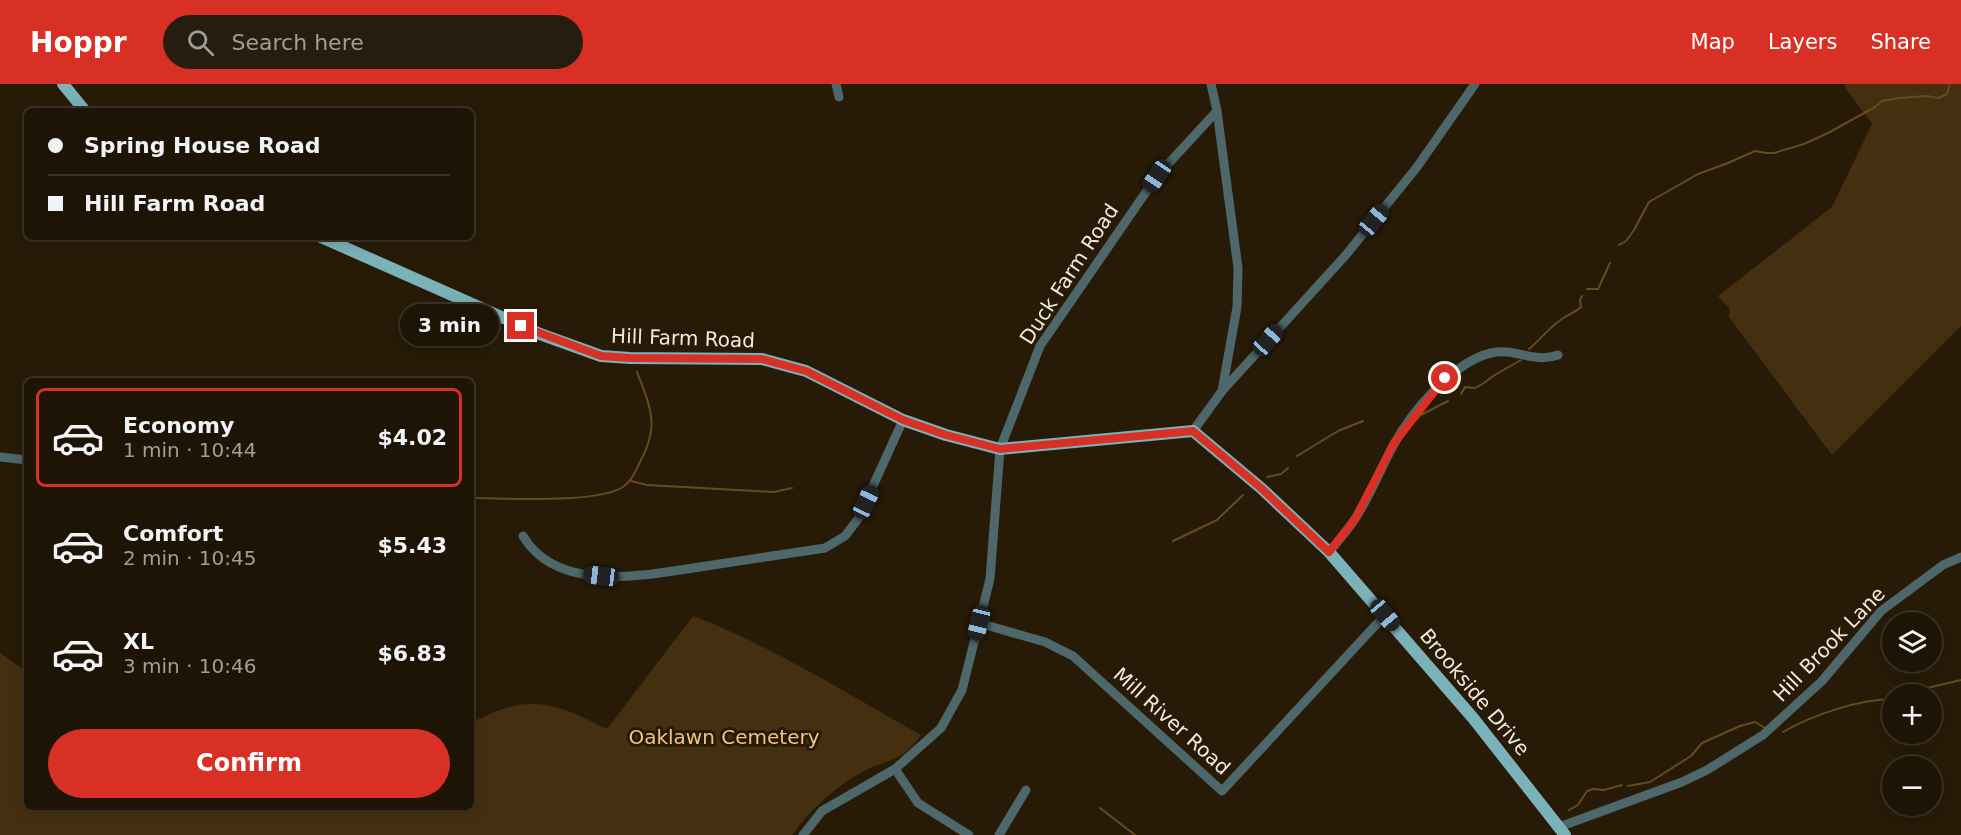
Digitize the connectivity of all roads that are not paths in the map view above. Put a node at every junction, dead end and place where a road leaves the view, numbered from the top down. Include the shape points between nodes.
1 (63, 84) edge
2 (836, 84) edge
3 (1211, 84) edge
4 (1475, 84) edge
5 (839, 97) dead end
6 (83, 108) edge
7 (1217, 111) junction
8 (328, 240) edge
9 (1558, 355) dead end
10 (1222, 391) junction
11 (903, 420) junction
12 (1193, 431) junction
13 (1000, 449) junction
14 (0, 457) edge
15 (24, 460) edge
16 (523, 536) dead end
17 (1329, 552) junction
18 (1961, 557) edge
19 (1385, 615) junction
20 (979, 623) junction
21 (895, 769) junction
22 (1026, 790) dead end
23 (1562, 831) edge
24 (803, 835) edge
25 (969, 835) edge
26 (999, 835) edge

1 - 6 main road
2 - 5 street
3 - 7 street
4 - 10 street via 1418,167 1360,238
7 - 10 street via 1238,268 1237,307
7 - 13 street, Duck Farm Road via 1157,176 1040,346
8 - 11 main road, Hill Farm Road via 540,334 601,356 762,359 806,371
9 - 17 street via 1542,360 1509,351 1491,352 1445,378 1394,443 1355,519
10 - 12 street
11 - 13 main road, Hill Farm Road
11 - 16 street via 858,519 845,536 825,549 619,578 562,569 530,549
12 - 13 main road, Hill Farm Road
12 - 17 main road, Brookside Drive
13 - 20 street, Duck Farm Road via 990,579
14 - 15 street
17 - 19 main road, Brookside Drive
18 - 23 street, Hill Brook Lane via 1943,565 1881,611 1822,681 1763,735 1683,782
19 - 20 street, Mill River Road via 1222,791 1073,656 1045,642
19 - 23 main road, Brookside Drive
20 - 21 street, Duck Farm Road via 962,690 941,728
21 - 24 street, Duck Farm Road via 822,811
21 - 25 street via 918,803
22 - 26 street

